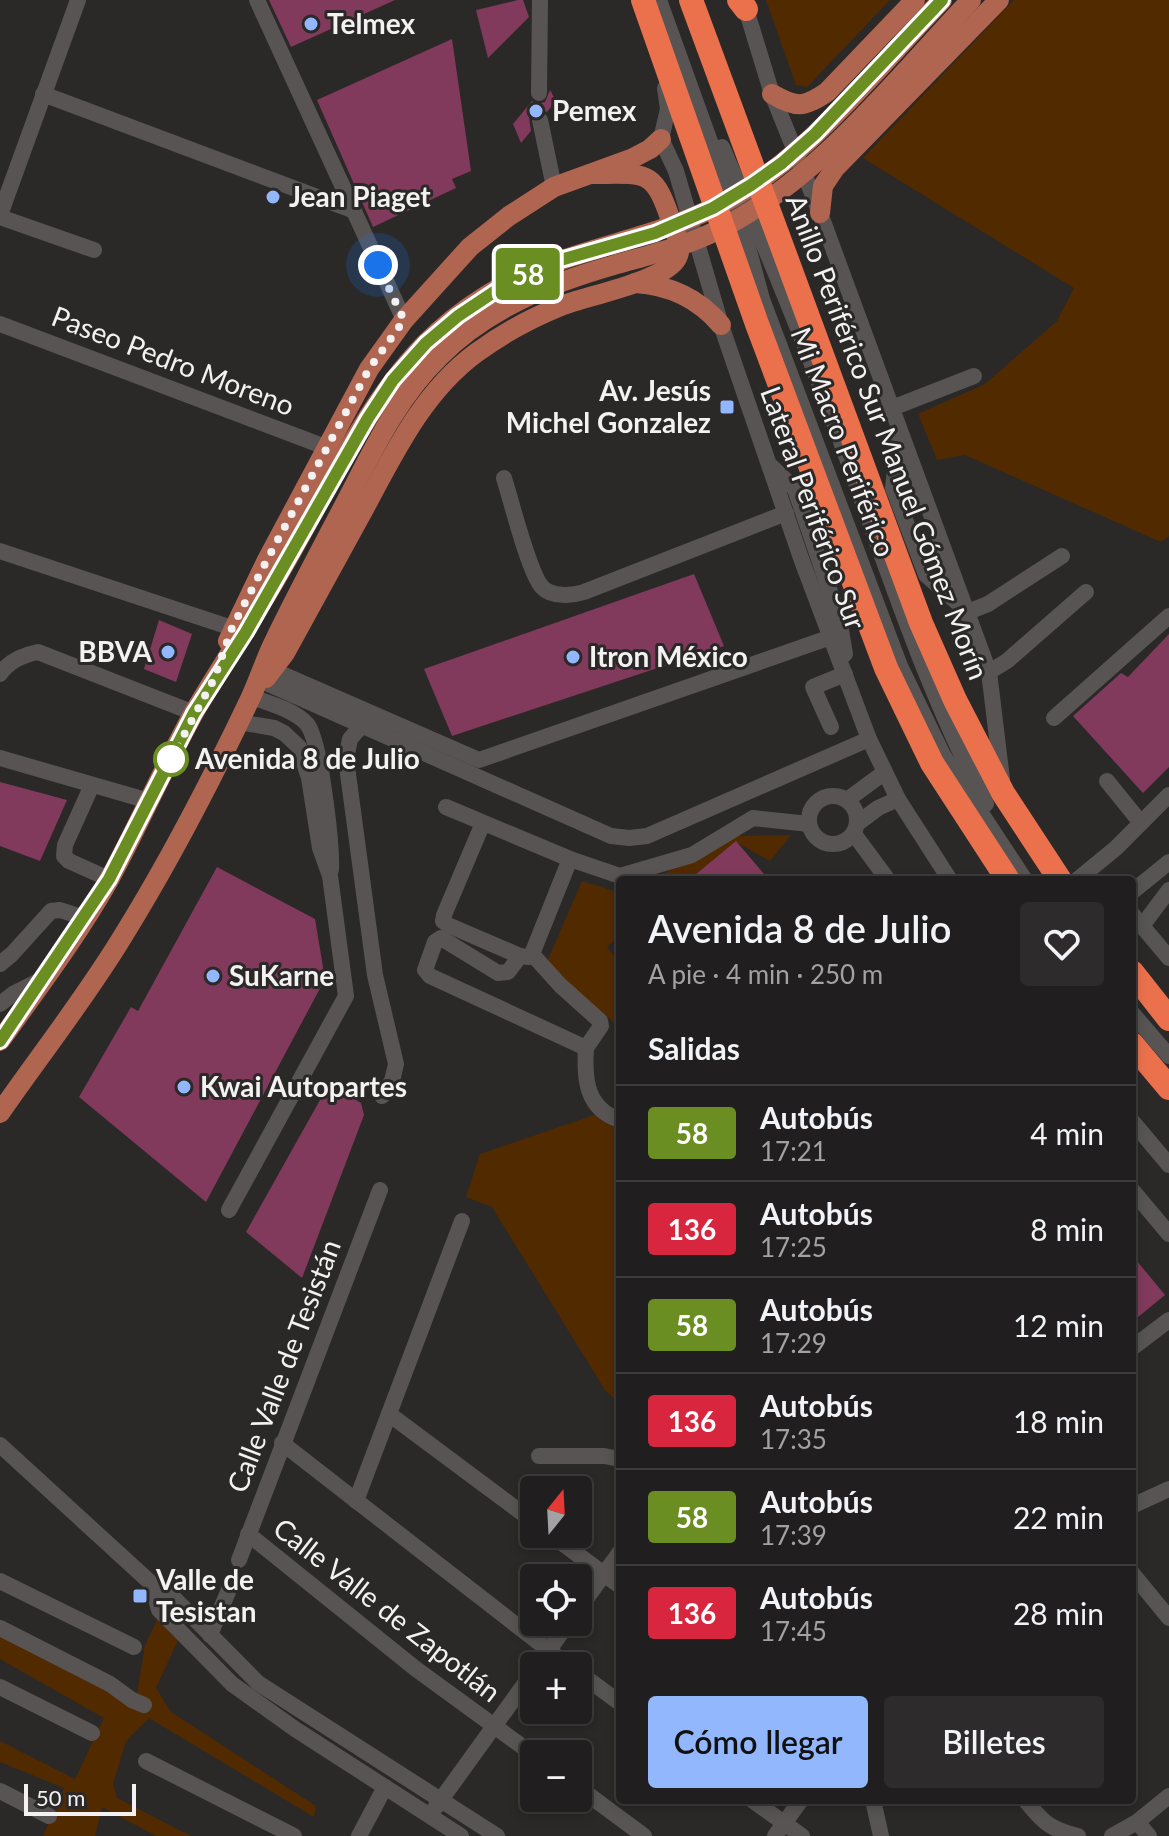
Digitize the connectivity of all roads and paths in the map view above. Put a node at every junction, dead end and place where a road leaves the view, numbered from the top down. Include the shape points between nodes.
1 (78, 0) edge
2 (257, 0) edge
3 (540, 0) edge
4 (643, 0) edge
5 (659, 0) edge
6 (668, 0) edge
7 (691, 0) edge
8 (915, 0) edge
9 (942, 0) edge
10 (971, 0) edge
11 (999, 0) edge
12 (743, 4) edge
13 (658, 38) junction
14 (539, 93) dead end
15 (43, 94) junction
16 (772, 94) junction
17 (540, 120) dead end
18 (661, 139) junction
19 (593, 174) junction
20 (554, 187) junction
21 (1, 209) edge
22 (352, 210) junction
23 (820, 213) junction
24 (657, 244) junction
25 (94, 250) dead end
26 (635, 283) junction
27 (404, 320) junction
28 (0, 324) edge
29 (721, 325) junction
30 (974, 376) dead end
31 (892, 408) junction
32 (900, 427) junction
33 (328, 448) junction
34 (768, 463) junction
35 (504, 478) dead end
36 (786, 513) junction
37 (0, 551) edge
38 (1062, 556) dead end
39 (1086, 592) dead end
40 (968, 612) junction
41 (1169, 616) edge
42 (232, 628) junction
43 (831, 637) junction
44 (989, 672) junction
45 (0, 674) edge
46 (845, 674) junction
47 (214, 679) junction
48 (263, 683) junction
49 (851, 691) junction
50 (194, 713) junction
51 (1054, 718) dead end
52 (238, 722) junction
53 (363, 724) junction
54 (831, 727) dead end
55 (869, 739) junction
56 (0, 758) edge
57 (885, 772) junction
58 (1107, 781) dead end
59 (92, 785) junction
60 (1003, 793) junction
61 (1169, 795) edge
62 (898, 799) junction
63 (847, 800) junction
64 (149, 801) junction
65 (446, 807) dead end
66 (483, 823) junction
67 (1141, 823) junction
68 (809, 824) junction
69 (856, 828) junction
70 (570, 859) junction
71 (1169, 862) edge
72 (1098, 874) edge
73 (330, 876) junction
74 (886, 876) edge
75 (947, 876) edge
76 (1005, 876) edge
77 (1022, 876) edge
78 (1031, 876) edge
79 (1057, 876) edge
80 (109, 879) junction
81 (1136, 889) edge
82 (1169, 890) edge
83 (85, 918) junction
84 (1137, 920) edge
85 (526, 955) junction
86 (1169, 958) edge
87 (0, 964) edge
88 (1136, 977) edge
89 (44, 979) junction
90 (0, 1004) edge
91 (1136, 1018) edge
92 (1169, 1019) edge
93 (1136, 1032) edge
94 (0, 1041) edge
95 (586, 1048) junction
96 (1136, 1049) edge
97 (1169, 1056) edge
98 (1169, 1070) edge
99 (1169, 1088) edge
100 (382, 1096) dead end
101 (0, 1113) edge
102 (616, 1119) edge
103 (1136, 1126) edge
104 (1169, 1165) edge
105 (380, 1190) dead end
106 (1136, 1195) edge
107 (229, 1210) dead end
108 (462, 1221) dead end
109 (1169, 1234) edge
110 (1169, 1320) edge
111 (1136, 1345) edge
112 (389, 1414) junction
113 (282, 1443) junction
114 (0, 1445) edge
115 (539, 1456) dead end
116 (616, 1458) edge
117 (1169, 1489) edge
118 (356, 1501) junction
119 (1136, 1504) edge
120 (520, 1512) edge
121 (248, 1534) junction
122 (569, 1548) edge
123 (616, 1558) edge
124 (239, 1560) dead end
125 (604, 1574) junction
126 (1136, 1578) edge
127 (233, 1580) dead end
128 (0, 1581) edge
129 (616, 1583) edge
130 (152, 1584) junction
131 (592, 1591) edge
132 (1169, 1618) edge
133 (0, 1628) edge
134 (210, 1635) junction
135 (559, 1636) edge
136 (134, 1647) dead end
137 (549, 1651) joint
138 (592, 1682) edge
139 (0, 1687) edge
140 (520, 1690) edge
141 (616, 1700) edge
142 (144, 1705) dead end
143 (495, 1725) junction
144 (92, 1733) dead end
145 (520, 1744) edge
146 (146, 1761) dead end
147 (385, 1787) junction
148 (0, 1791) edge
149 (1169, 1796) edge
150 (592, 1797) edge
151 (441, 1800) junction
152 (756, 1804) edge
153 (798, 1804) edge
154 (874, 1804) edge
155 (1028, 1804) edge
156 (429, 1815) junction
157 (49, 1816) dead end
158 (1137, 1822) junction
159 (779, 1830) edge
160 (294, 1836) edge
161 (359, 1836) edge
162 (461, 1836) edge
163 (497, 1836) edge
164 (644, 1836) edge
165 (802, 1836) edge
166 (881, 1836) edge
167 (1078, 1836) edge
168 (1112, 1836) edge
169 (1149, 1836) edge

1 - 15 street
2 - 22 street
3 - 14 street
4 - 13 highway
5 - 77 street, Mi Macro Periférico via 762,299 900,666 943,755
6 - 78 street, Mi Macro Periférico via 956,747
7 - 60 highway, Anillo Periférico Sur Manuel Gómez Morín via 921,623
8 - 16 main road via 811,103 791,105
9 - 24 main road via 782,163
10 - 24 main road via 796,180 714,231
11 - 23 main road via 835,168 823,186
12 - 16 street
13 - 18 street via 668,109
13 - 76 highway via 757,324 886,668 932,763
15 - 21 street
15 - 22 street
16 - 23 street
17 - 20 street
18 - 19 main road via 631,159
18 - 29 street, Lateral Periférico Sur via 676,171
19 - 20 main road
19 - 26 main road via 645,176 662,193 680,249 677,260
20 - 27 main road via 470,247
21 - 25 street
22 - 27 street
23 - 31 street
24 - 47 main road via 557,261 509,282 426,343 368,418
24 - 48 main road via 515,302 439,356 384,429 272,646
26 - 29 main road via 691,299
26 - 48 main road via 562,305 522,324 451,374 407,430 285,653
27 - 33 main road via 369,369
28 - 33 street, Paseo Pedro Moreno
29 - 34 street, Lateral Periférico Sur
30 - 31 street
31 - 32 street
32 - 40 street
32 - 40 street via 893,488 926,575
33 - 42 main road
34 - 36 street, Lateral Periférico Sur
34 - 49 street via 795,489 839,618
35 - 36 street via 540,586 573,596
36 - 43 street, Lateral Periférico Sur
37 - 42 street
38 - 40 street
39 - 44 street
40 - 44 street
41 - 51 street
42 - 47 main road
43 - 46 street, Lateral Periférico Sur
43 - 48 street via 479,760
44 - 60 street
45 - 50 street via 9,664 38,652
46 - 49 street, Lateral Periférico Sur
46 - 54 street via 813,687
47 - 50 main road
48 - 52 main road
48 - 53 street
48 - 73 street via 310,731 332,849
49 - 55 street, Lateral Periférico Sur
50 - 64 main road
52 - 73 street via 274,728 299,747
52 - 101 main road via 122,938
53 - 55 street via 611,836 629,838 647,836
53 - 100 street via 350,739 346,759 375,975 396,1064
55 - 57 street, Lateral Periférico Sur
56 - 59 street
57 - 62 street, Lateral Periférico Sur
57 - 63 street
58 - 67 street
59 - 64 street
59 - 80 street via 64,856
60 - 79 highway, Anillo Periférico Sur Manuel Gómez Morín
61 - 67 street
62 - 69 street
62 - 75 street, Lateral Periférico Sur
63 - 68 street via 822,798 810,813
63 - 69 street via 856,809
64 - 80 main road
65 - 66 street
66 - 70 street
66 - 85 street via 443,921
67 - 72 street
68 - 69 street via 828,844 840,844
68 - 70 street via 753,818 692,855 625,875
69 - 74 street
70 - 85 street
71 - 81 street
73 - 107 street via 346,996
80 - 83 main road
82 - 84 street
83 - 87 street via 51,911
83 - 89 main road
84 - 86 street
85 - 95 street via 600,1021
85 - 95 street via 508,972 498,973 441,938 425,970
88 - 92 highway
89 - 90 street
89 - 94 main road
91 - 97 street
93 - 98 street
95 - 102 street via 584,1077 592,1100
96 - 99 highway
103 - 104 street
105 - 113 street, Calle Valle de Tesistán
106 - 109 street
108 - 112 street
110 - 111 street
112 - 118 street
112 - 120 street
113 - 118 street
113 - 121 street, Calle Valle de Tesistán
114 - 130 street
115 - 116 street
117 - 119 street
118 - 137 street
121 - 124 street, Calle Valle de Tesistán
121 - 143 street, Calle Valle de Zapotlán via 416,1669
122 - 125 street
123 - 125 street
125 - 129 street
125 - 131 street
126 - 132 street
127 - 134 street
128 - 136 street
130 - 134 street via 171,1595
130 - 147 street via 159,1610 232,1684
133 - 142 street
134 - 151 street via 258,1683
135 - 137 street
138 - 141 street
139 - 144 street
140 - 143 street
143 - 145 street, Calle Valle de Zapotlán
143 - 151 street
146 - 160 street
147 - 156 street
147 - 161 street
148 - 157 street
149 - 158 street
150 - 164 street
151 - 156 street
151 - 163 street
152 - 159 street
153 - 159 street
154 - 166 street
155 - 167 street via 1045,1825
156 - 162 street
158 - 168 street
158 - 169 street
159 - 165 street

